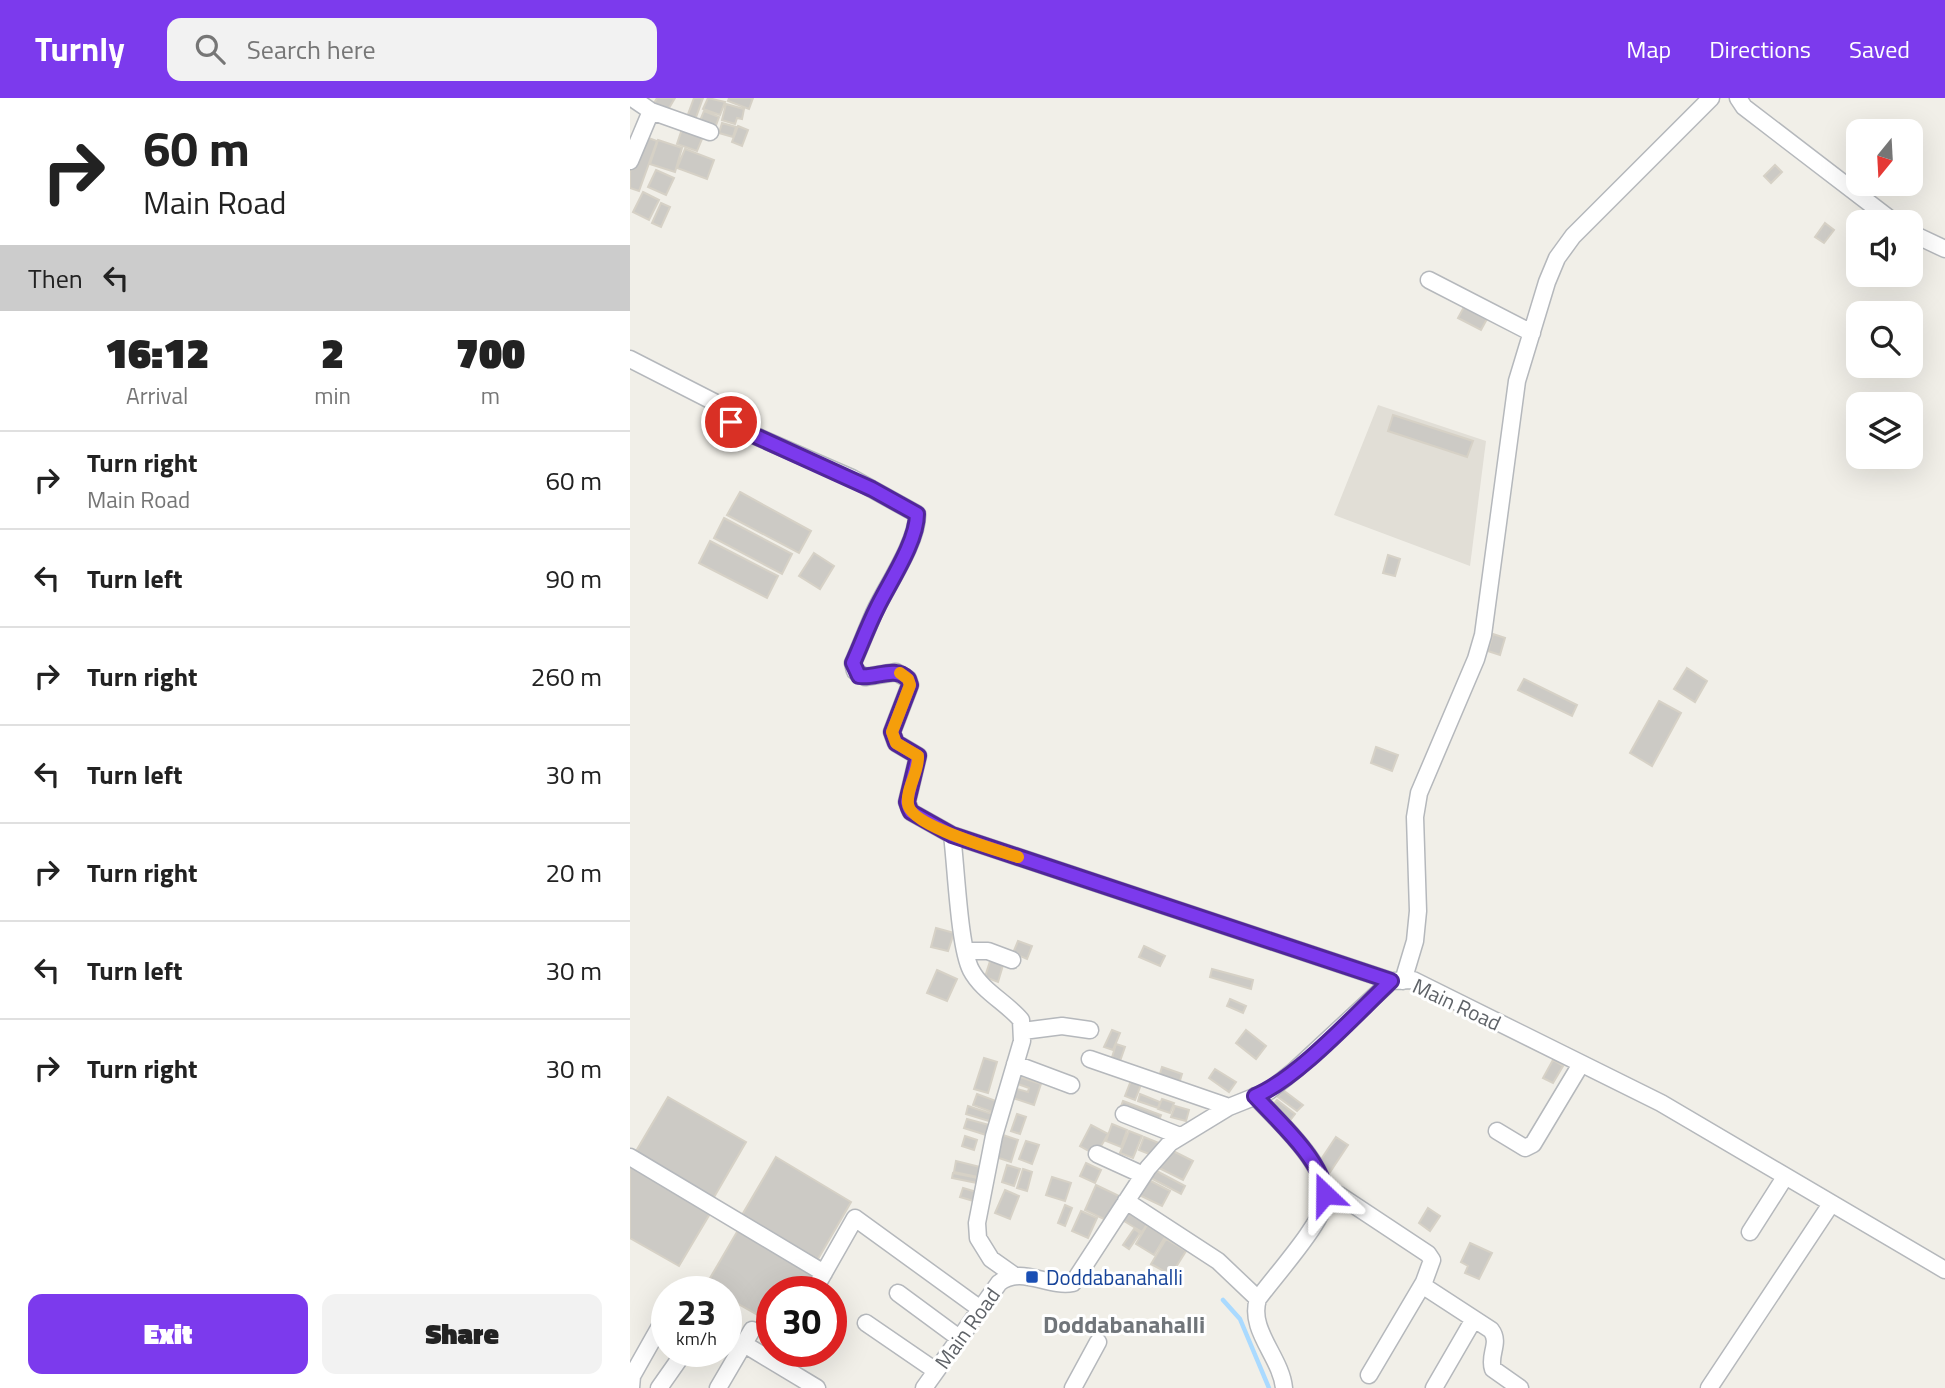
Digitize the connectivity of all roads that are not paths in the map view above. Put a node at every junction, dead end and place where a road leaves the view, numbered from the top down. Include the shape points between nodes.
1 (632, 98) edge
2 (1711, 98) edge
3 (1738, 98) edge
4 (651, 110) junction
5 (710, 132) dead end
6 (630, 161) edge
7 (1878, 210) edge
8 (1923, 239) edge
9 (1945, 249) edge
10 (1429, 279) dead end
11 (1532, 333) junction
12 (630, 359) edge
13 (952, 835) junction
14 (966, 951) junction
15 (1012, 960) dead end
16 (1397, 981) junction
17 (1090, 1030) dead end
18 (1023, 1031) junction
19 (1090, 1059) dead end
20 (1581, 1064) junction
21 (1015, 1065) junction
22 (1072, 1085) dead end
23 (1255, 1096) junction
24 (1229, 1107) junction
25 (1124, 1114) dead end
26 (1497, 1131) dead end
27 (1180, 1136) junction
28 (1097, 1154) dead end
29 (630, 1157) edge
30 (1143, 1175) junction
31 (1785, 1177) junction
32 (1325, 1194) junction
33 (1126, 1201) junction
34 (1830, 1204) junction
35 (1751, 1232) dead end
36 (1945, 1270) edge
37 (824, 1273) junction
38 (822, 1276) edge
39 (1015, 1276) junction
40 (1424, 1282) junction
41 (898, 1293) dead end
42 (1258, 1299) junction
43 (979, 1308) junction
44 (1474, 1319) junction
45 (866, 1323) dead end
46 (959, 1338) junction
47 (651, 1342) edge
48 (1098, 1342) dead end
49 (674, 1367) edge
50 (936, 1371) junction
51 (1369, 1375) dead end
52 (631, 1388) edge
53 (659, 1388) edge
54 (718, 1388) edge
55 (817, 1388) edge
56 (924, 1388) edge
57 (1073, 1388) edge
58 (1284, 1388) edge
59 (1434, 1388) edge
60 (1520, 1388) edge
61 (1709, 1388) edge

1 - 4 street
2 - 11 street via 1573,236 1557,258
3 - 7 street
4 - 5 street
4 - 6 street
8 - 9 street
10 - 11 street
11 - 16 street via 1517,382 1483,635 1419,793 1415,941
12 - 13 street via 718,404 731,422 751,434 852,478 917,514 903,557 853,663 859,676 896,672 908,679 910,685 892,732 896,743 918,756 907,802 911,812
13 - 14 street
13 - 16 street
14 - 15 street via 988,951
14 - 18 street via 971,971 1018,1016
16 - 20 street, Main Road via 1413,980
16 - 23 street, Main Road via 1294,1071
17 - 18 street via 1062,1026
18 - 21 street
19 - 24 street
20 - 26 street via 1533,1144 1525,1148
20 - 31 street, Main Road via 1661,1103
21 - 22 street
21 - 39 street via 994,1136 977,1223 978,1238 990,1258
23 - 24 street, Main Road
23 - 32 street via 1317,1169
24 - 27 street, Main Road
25 - 27 street
27 - 30 street, Main Road
28 - 30 street
29 - 37 street
30 - 33 street, Main Road
31 - 34 street, Main Road
31 - 35 street
32 - 40 street via 1339,1195 1429,1254 1432,1260
32 - 42 street via 1324,1208 1310,1230
33 - 39 street, Main Road via 1073,1283
33 - 42 street via 1218,1261
34 - 36 street, Main Road
34 - 61 street
37 - 38 street
37 - 43 street via 855,1218
39 - 43 street, Main Road via 999,1283
40 - 44 street via 1429,1291
40 - 51 street
41 - 46 street
42 - 58 street via 1254,1316 1277,1359
43 - 46 street, Main Road
44 - 59 street
44 - 60 street via 1496,1335 1493,1369
45 - 50 street
46 - 50 street, Main Road
47 - 52 street via 632,1376
48 - 57 street
49 - 53 street
50 - 56 street, Main Road
54 - 55 street via 748,1337

